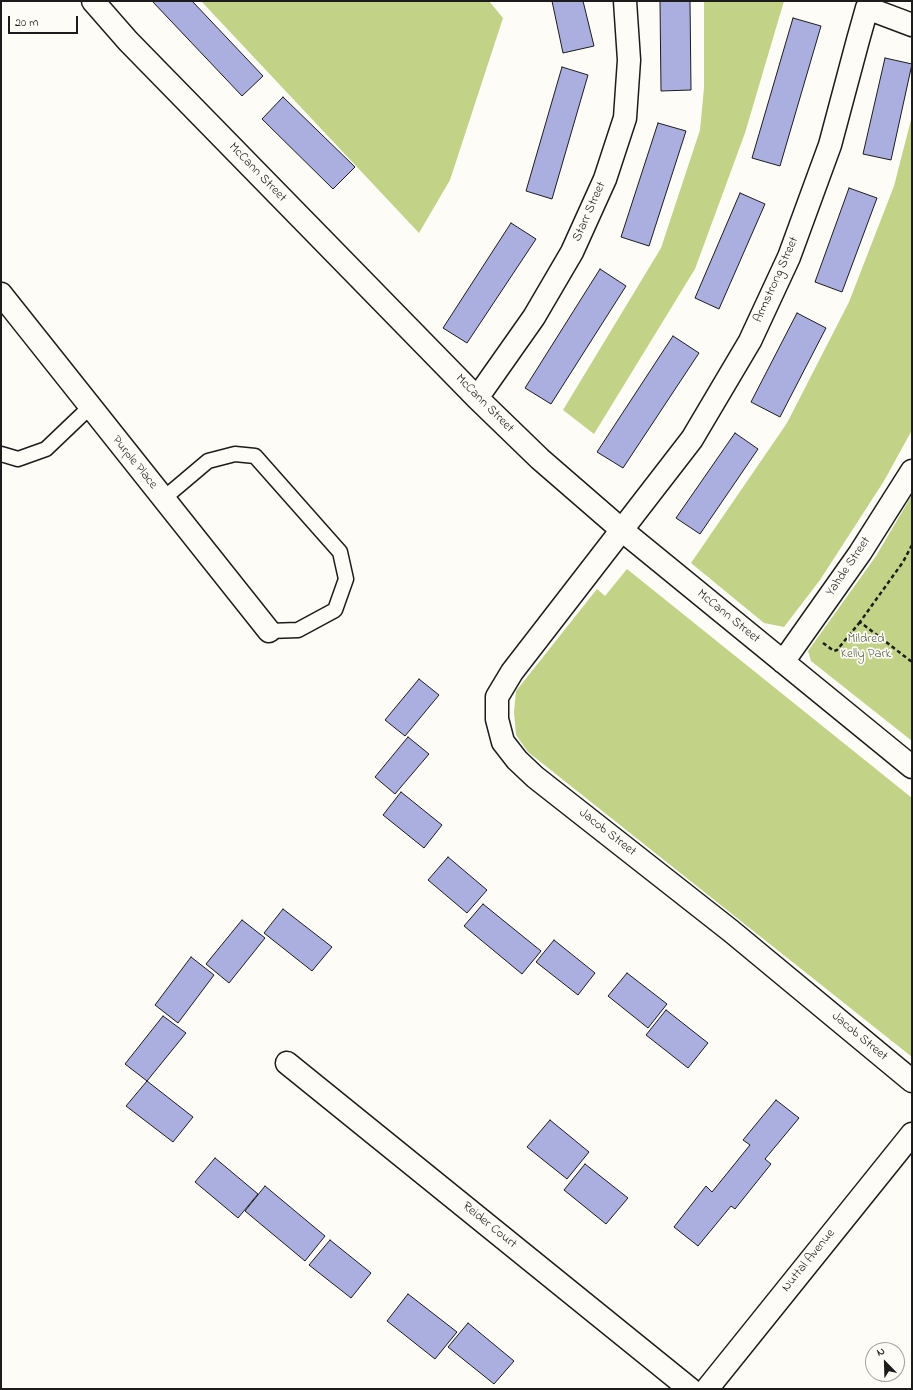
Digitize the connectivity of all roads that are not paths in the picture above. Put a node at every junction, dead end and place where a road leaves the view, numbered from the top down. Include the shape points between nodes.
1 (93, 1) edge
2 (626, 1) edge
3 (869, 5) edge
4 (912, 25) edge
5 (1, 294) edge
6 (477, 398) junction
7 (90, 407) junction
8 (1, 454) edge
9 (912, 470) edge
10 (163, 499) junction
11 (623, 531) junction
12 (269, 631) joint
13 (783, 662) junction
14 (912, 767) edge
15 (287, 1063) dead end
16 (912, 1081) edge
17 (912, 1134) edge
18 (690, 1389) edge
19 (707, 1389) edge

1 - 6 street, McCann Street via 128,41
2 - 6 street, Starr Street via 629,60 626,118 605,179 572,252 534,317
3 - 4 street
3 - 11 street, Armstrong Street via 830,145 789,257 750,341 692,439
5 - 7 street, Purple Place
6 - 11 street, McCann Street via 540,459
7 - 8 lane via 46,449 18,459
7 - 10 street, Purple Place
9 - 13 street, Yahde Street via 860,553
10 - 12 street, Purple Place
10 - 12 lane via 208,461 234,454 255,456 340,552 346,579 335,610 298,630
11 - 13 street, McCann Street
11 - 16 street, Jacob Street via 512,672 497,697 497,719 503,742 535,777 731,931
13 - 14 street, McCann Street
15 - 18 street, Reider Court
17 - 19 street, Nuttal Avenue

